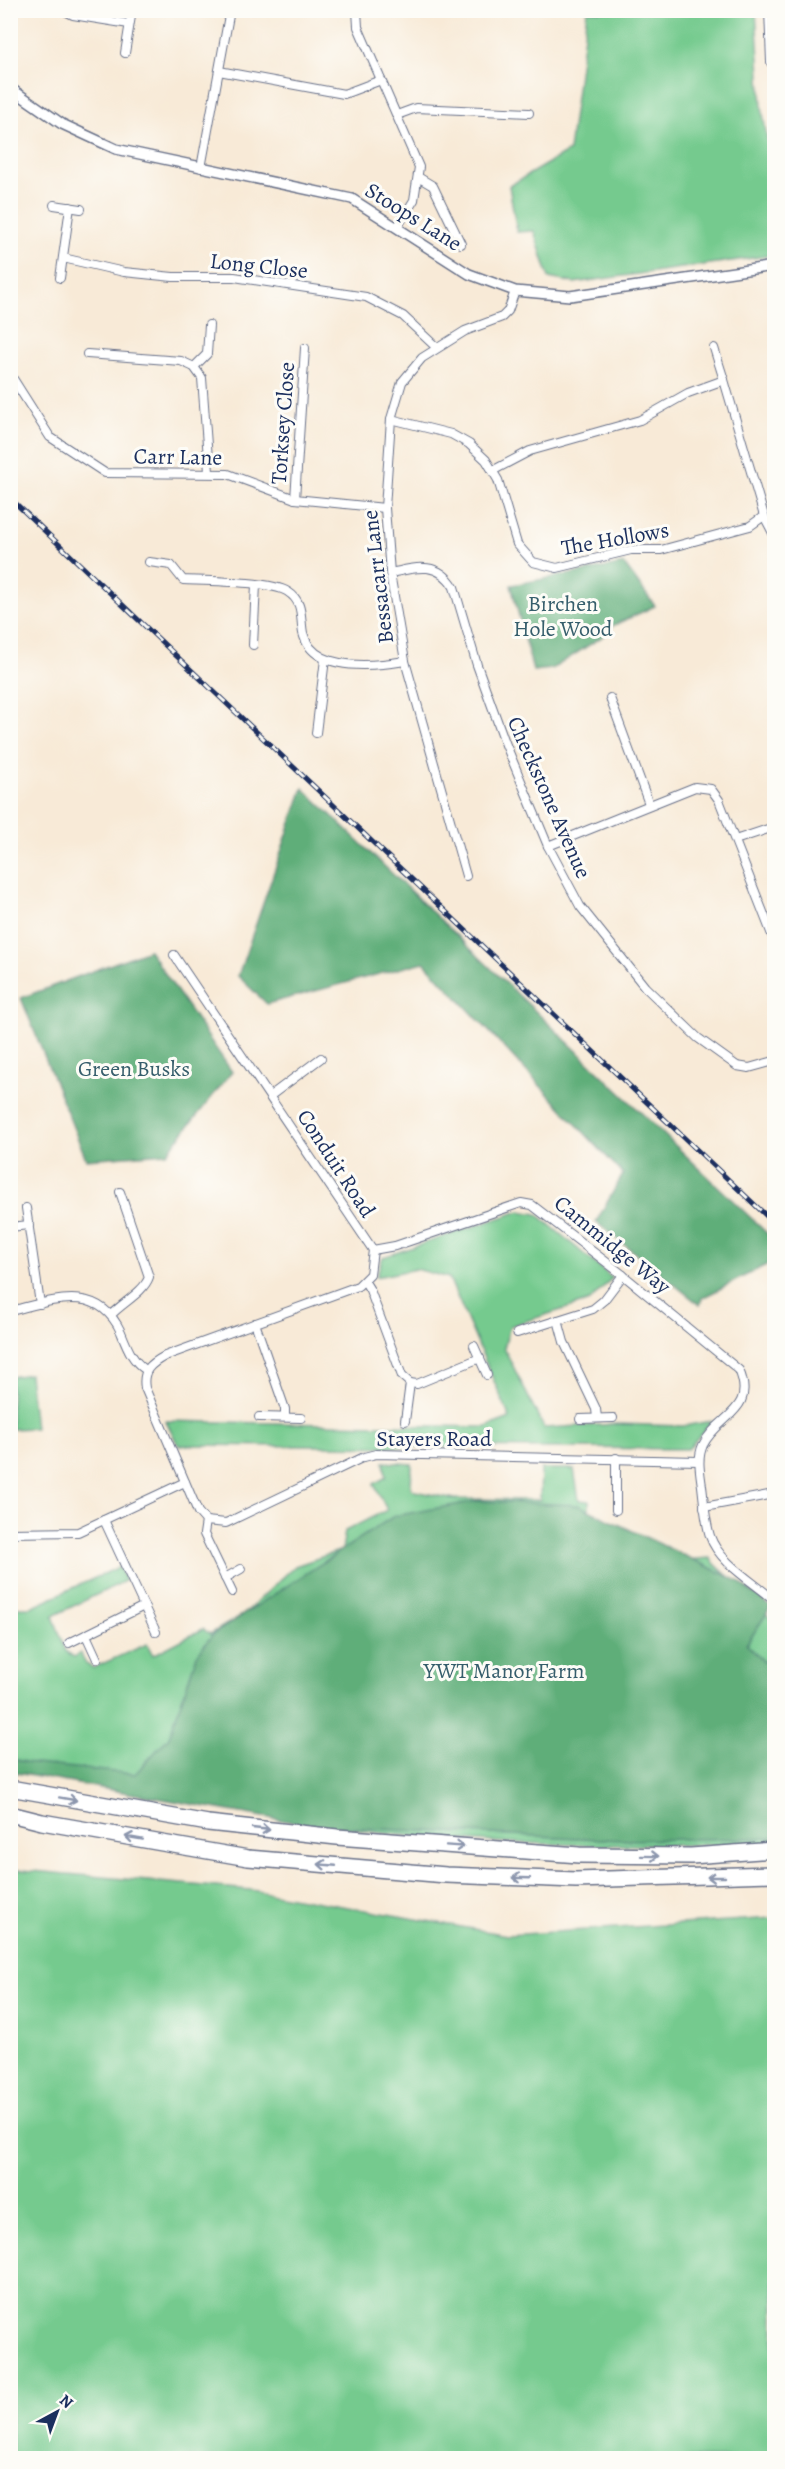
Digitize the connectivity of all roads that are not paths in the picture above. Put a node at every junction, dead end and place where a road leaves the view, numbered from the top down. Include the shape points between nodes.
1 (63, 10) edge
2 (132, 10) edge
3 (230, 10) edge
4 (357, 10) edge
5 (772, 10) edge
6 (129, 24) junction
7 (125, 53) dead end
8 (774, 62) edge
9 (219, 71) junction
10 (381, 80) junction
11 (10, 88) edge
12 (529, 113) dead end
13 (397, 116) junction
14 (201, 168) junction
15 (418, 177) junction
16 (54, 205) dead end
17 (70, 207) junction
18 (81, 209) dead end
19 (398, 226) junction
20 (461, 244) dead end
21 (63, 258) junction
22 (774, 266) edge
23 (60, 278) dead end
24 (515, 291) junction
25 (209, 325) dead end
26 (436, 347) junction
27 (305, 348) dead end
28 (714, 348) dead end
29 (87, 354) dead end
30 (194, 367) junction
31 (10, 374) edge
32 (724, 380) junction
33 (391, 418) junction
34 (494, 470) junction
35 (210, 472) junction
36 (295, 499) junction
37 (385, 508) junction
38 (764, 516) junction
39 (774, 535) edge
40 (149, 562) dead end
41 (390, 573) junction
42 (256, 585) junction
43 (253, 645) dead end
44 (325, 659) junction
45 (405, 661) junction
46 (610, 698) dead end
47 (316, 733) dead end
48 (649, 804) junction
49 (774, 827) edge
50 (735, 840) junction
51 (548, 846) junction
52 (466, 876) dead end
53 (774, 940) edge
54 (174, 955) dead end
55 (321, 1058) dead end
56 (774, 1061) edge
57 (270, 1096) junction
58 (120, 1192) dead end
59 (26, 1208) dead end
60 (29, 1225) junction
61 (10, 1227) edge
62 (373, 1250) junction
63 (623, 1275) junction
64 (364, 1282) junction
65 (40, 1304) junction
66 (10, 1311) edge
67 (111, 1315) junction
68 (558, 1320) junction
69 (255, 1323) junction
70 (516, 1333) dead end
71 (474, 1346) dead end
72 (480, 1358) junction
73 (146, 1370) junction
74 (488, 1376) dead end
75 (410, 1383) junction
76 (259, 1417) dead end
77 (285, 1417) junction
78 (301, 1418) dead end
79 (597, 1418) junction
80 (613, 1418) dead end
81 (580, 1419) dead end
82 (405, 1421) dead end
83 (616, 1458) junction
84 (699, 1461) junction
85 (185, 1482) junction
86 (774, 1494) edge
87 (704, 1507) junction
88 (616, 1510) dead end
89 (104, 1520) junction
90 (206, 1521) junction
91 (10, 1533) edge
92 (241, 1569) dead end
93 (225, 1578) junction
94 (232, 1592) dead end
95 (774, 1600) edge
96 (144, 1605) junction
97 (156, 1632) dead end
98 (86, 1635) junction
99 (69, 1643) dead end
100 (97, 1659) dead end
101 (10, 1788) edge
102 (10, 1814) edge
103 (774, 1850) edge
104 (774, 1875) edge

1 - 6 street
2 - 6 street
3 - 9 street
4 - 10 street via 358,27
5 - 8 highway
6 - 7 street
9 - 10 street via 344,94
9 - 14 street
10 - 13 street
11 - 14 street, Stoops Lane via 89,139
12 - 13 street via 416,108
13 - 15 street via 419,167
14 - 19 street, Stoops Lane via 352,199
15 - 19 street via 414,200
15 - 20 street via 434,186
16 - 17 street
17 - 18 street
17 - 21 street
19 - 24 street, Stoops Lane via 469,274
21 - 23 street
21 - 26 street, Long Close via 124,272 234,277 366,297 403,316
22 - 24 street, Stoops Lane via 570,296
24 - 26 street, Bessacarr Lane via 508,311 501,317
25 - 30 street via 207,354
26 - 33 street, Bessacarr Lane via 402,382
27 - 36 street, Torksey Close
28 - 32 street
29 - 30 street via 181,361
30 - 35 street via 203,384
31 - 35 street, Carr Lane via 50,437 98,471
32 - 34 street via 688,393 639,420 530,451
32 - 38 street
33 - 34 street, The Hollows via 451,434 470,444
33 - 37 street, Bessacarr Lane
34 - 38 street, The Hollows via 517,544 533,562 557,568 631,550 661,550 750,526
35 - 36 street, Carr Lane via 238,476
36 - 37 street, Carr Lane
37 - 41 street, Bessacarr Lane
38 - 39 street
40 - 42 street via 171,565 183,579
41 - 45 street, Bessacarr Lane
41 - 51 street, Checkstone Avenue via 433,567 449,578 489,701
42 - 43 street
42 - 44 street via 291,593 301,609 308,644
44 - 45 street via 345,663
44 - 47 street
45 - 52 street, Bessacarr Lane
46 - 48 street
48 - 50 street via 694,787 711,789
48 - 51 street
49 - 50 street
50 - 53 street
51 - 56 street, Checkstone Avenue via 580,906 645,987 690,1030 737,1066 749,1068
54 - 57 street, Conduit Road
55 - 57 street, Conduit Road
57 - 62 street, Conduit Road
58 - 67 street via 149,1277
59 - 60 street
60 - 61 street
60 - 65 street
62 - 63 street, Cammidge Way via 521,1203 540,1209
62 - 64 street via 370,1275
63 - 68 street via 593,1309
63 - 84 street, Cammidge Way via 739,1370 745,1385 744,1397 708,1437
64 - 69 street
64 - 75 street via 402,1376
65 - 66 street
65 - 67 street via 84,1299
67 - 73 street via 132,1356
68 - 70 street
68 - 79 street
69 - 73 street via 165,1356
69 - 77 street
71 - 72 street
72 - 74 street
72 - 75 street via 417,1384
73 - 85 street via 145,1388
75 - 82 street
76 - 77 street
77 - 78 street
79 - 80 street
79 - 81 street
83 - 84 street, Stayers Road
83 - 88 street
83 - 90 street, Stayers Road via 376,1454 226,1523
84 - 87 street, Cammidge Way
85 - 89 street
85 - 90 street
86 - 87 street
87 - 95 street, Cammidge Way via 716,1548
89 - 91 street via 70,1533
89 - 96 street
90 - 93 street via 204,1534
92 - 93 street
93 - 94 street
96 - 97 street
96 - 98 street
98 - 99 street
98 - 100 street
101 -> 103 highway via 208,1823 337,1837 579,1855 691,1856
104 -> 102 highway via 576,1880 446,1875 248,1858

